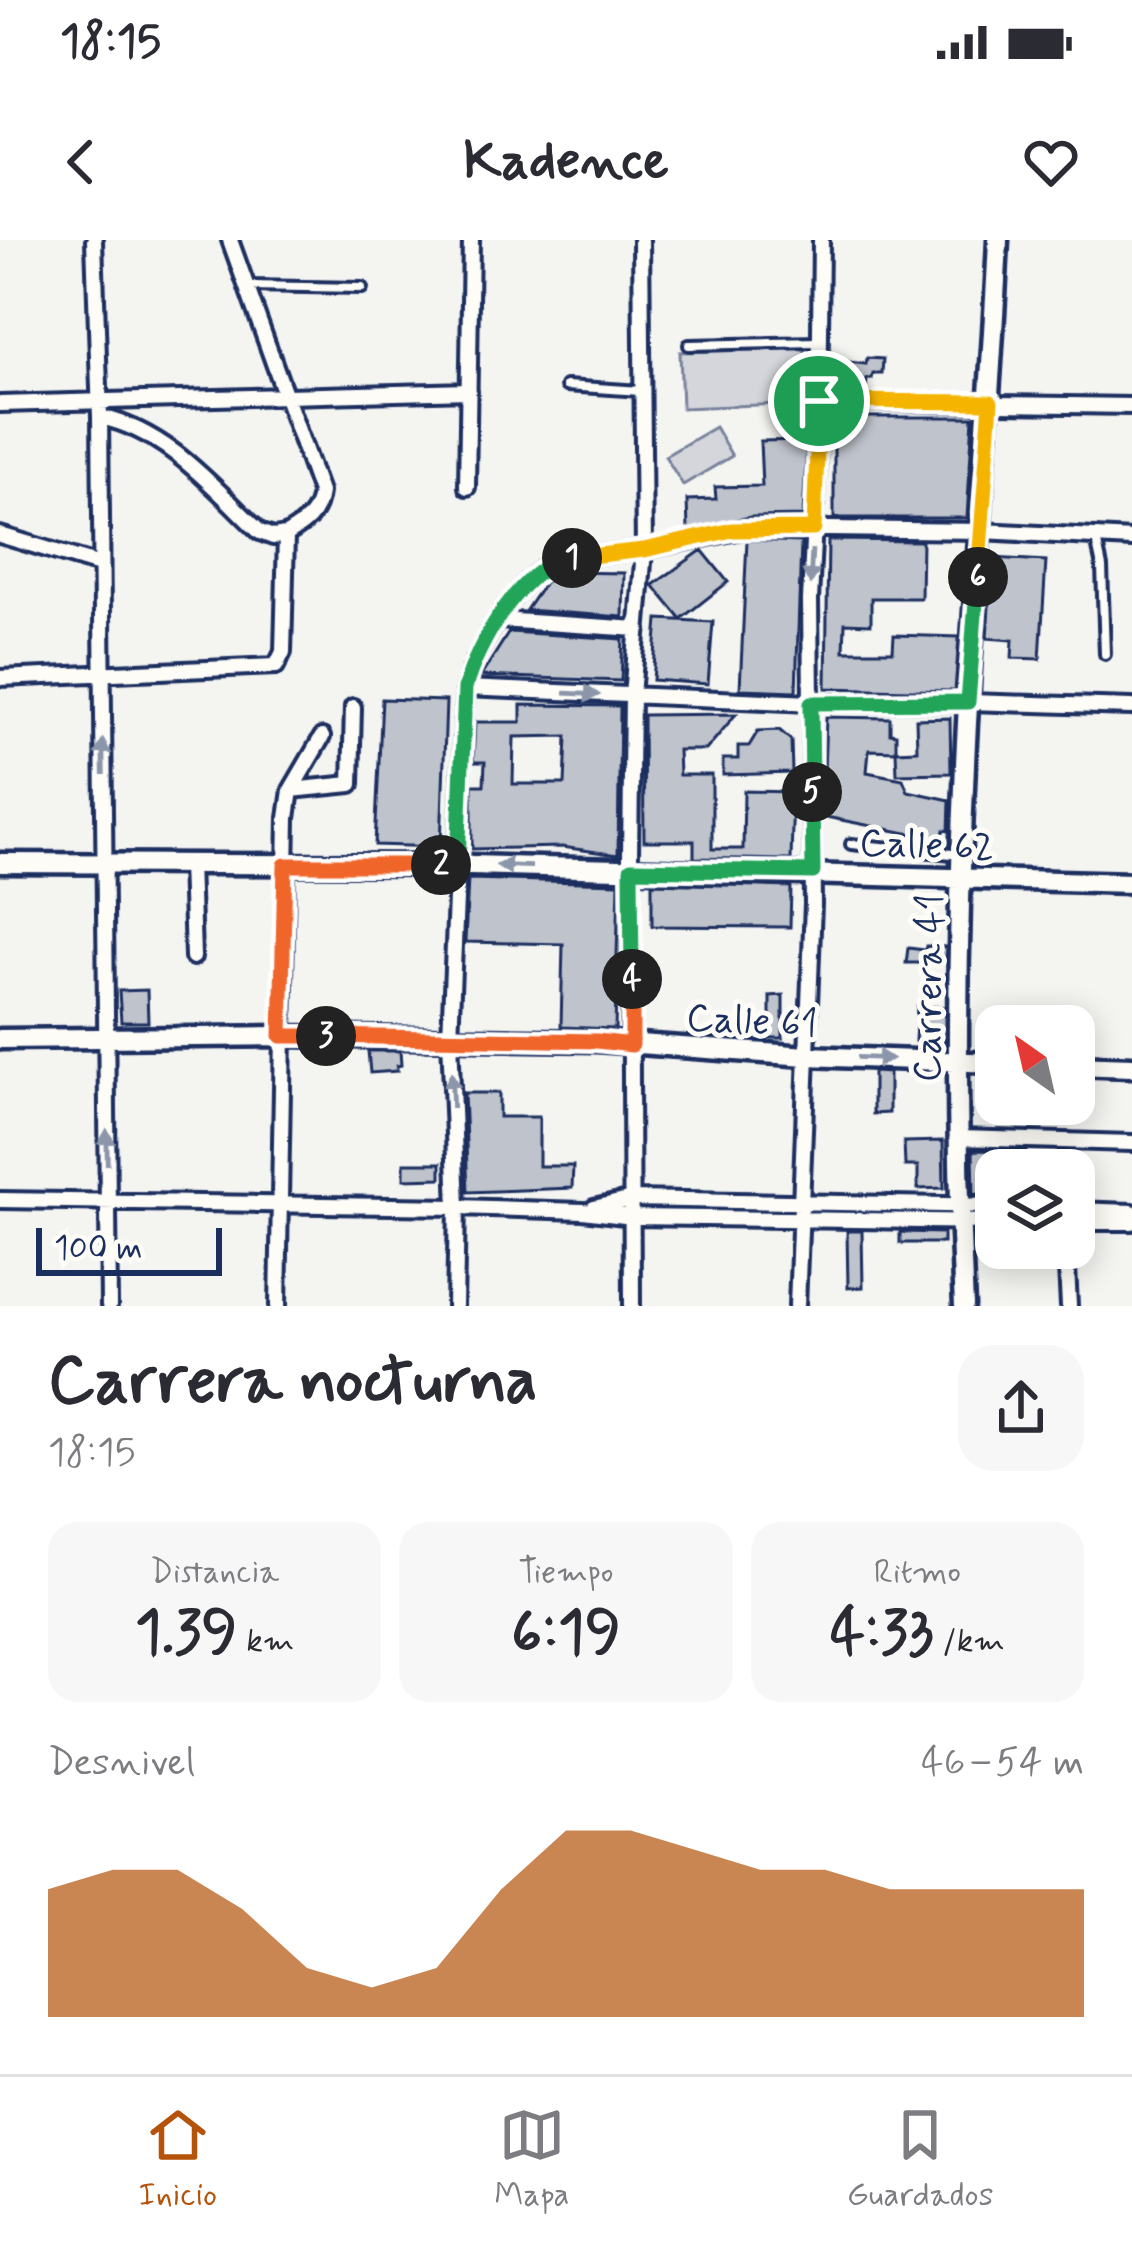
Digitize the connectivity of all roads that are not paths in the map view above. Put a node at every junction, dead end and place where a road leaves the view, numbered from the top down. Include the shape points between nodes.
1 (94, 240) edge
2 (230, 240) edge
3 (471, 240) edge
4 (641, 240) edge
5 (821, 240) edge
6 (998, 240) edge
7 (248, 286) junction
8 (362, 288) dead end
9 (820, 342) junction
10 (689, 345) dead end
11 (566, 386) dead end
12 (469, 391) junction
13 (643, 391) junction
14 (287, 396) junction
15 (819, 401) junction
16 (991, 402) junction
17 (0, 404) edge
18 (1132, 406) edge
19 (99, 410) junction
20 (467, 487) dead end
21 (814, 529) junction
22 (982, 531) junction
23 (0, 535) edge
24 (286, 535) junction
25 (1096, 538) junction
26 (1132, 539) edge
27 (644, 550) junction
28 (100, 566) junction
29 (499, 620) junction
30 (638, 629) junction
31 (1105, 654) dead end
32 (102, 674) junction
33 (0, 678) edge
34 (465, 688) junction
35 (632, 696) junction
36 (968, 702) junction
37 (811, 703) junction
38 (353, 707) dead end
39 (1132, 707) edge
40 (322, 737) dead end
41 (291, 790) junction
42 (850, 844) dead end
43 (963, 855) junction
44 (104, 861) junction
45 (190, 862) junction
46 (0, 863) edge
47 (285, 865) junction
48 (458, 865) junction
49 (631, 869) junction
50 (813, 872) junction
51 (962, 877) junction
52 (1132, 883) edge
53 (193, 958) dead end
54 (281, 1036) junction
55 (106, 1037) junction
56 (450, 1038) junction
57 (0, 1040) edge
58 (632, 1045) junction
59 (807, 1056) junction
60 (958, 1062) junction
61 (975, 1062) edge
62 (1095, 1066) edge
63 (1132, 1067) edge
64 (958, 1138) junction
65 (1132, 1143) edge
66 (632, 1199) junction
67 (0, 1201) edge
68 (108, 1202) junction
69 (278, 1204) junction
70 (457, 1207) junction
71 (975, 1210) edge
72 (584, 1211) junction
73 (798, 1211) junction
74 (1095, 1211) edge
75 (1132, 1212) edge
76 (960, 1213) junction
77 (633, 1217) junction
78 (975, 1217) edge
79 (1095, 1222) edge
80 (1132, 1222) edge
81 (1067, 1269) edge
82 (109, 1306) edge
83 (278, 1306) edge
84 (455, 1306) edge
85 (632, 1306) edge
86 (797, 1306) edge
87 (964, 1306) edge
88 (1069, 1306) edge

1 - 19 street
2 - 7 street
3 - 12 street
4 - 13 street
5 - 9 street
6 - 16 street, Carrera 41
7 - 8 lane
7 - 14 street
9 - 10 lane
9 - 15 street
11 - 13 lane
12 - 14 street
12 - 20 street
13 - 27 street
14 - 19 street
14 - 24 street via 320,493 311,517
15 - 16 street
15 - 21 street
16 - 18 street
16 - 22 street, Carrera 41
17 - 19 street
19 - 24 street via 167,446 260,532
19 - 28 street
21 - 22 street
21 - 27 street via 732,530
21 -> 37 street
22 - 25 street
22 - 36 street, Carrera 41
23 - 28 street
24 - 32 street via 282,660 271,667
25 - 26 street
25 - 31 lane
27 - 29 street via 553,562
27 - 30 street
28 - 32 street
29 - 30 street
29 - 34 street
30 - 35 street
32 - 33 street
44 -> 32 street
34 -> 35 street
34 - 48 street
35 - 37 street
35 - 49 street
36 - 37 street
36 - 39 street
36 - 43 street, Carrera 41
37 - 50 street
38 - 41 street via 351,784
40 - 41 street
41 - 47 street
42 - 43 lane
43 - 51 street, Carrera 41
44 - 45 street, Calle 62
44 - 46 street, Calle 62
44 - 55 street
45 - 47 street, Calle 62
45 - 53 street
47 - 48 street, Calle 62
47 - 54 street
49 -> 48 street, Calle 62
48 - 56 street
49 - 50 street, Calle 62
49 - 58 street
50 - 51 street, Calle 62
50 - 59 street
51 - 52 street, Calle 62
51 - 60 street, Carrera 41
54 - 55 street, Calle 61
54 - 56 street, Calle 61
54 - 69 street
55 - 57 street, Calle 61
68 -> 55 street
56 - 58 street, Calle 61
70 -> 56 street
58 - 59 street, Calle 61
58 - 66 street
59 -> 60 street, Calle 61
59 - 73 street
60 - 61 street, Calle 61
60 - 64 street, Carrera 41
62 - 63 street
64 - 65 street
64 - 76 street, Carrera 41
66 - 72 street
66 - 73 street
66 - 77 street
67 - 68 street
68 - 69 street
68 - 82 street
69 - 70 street
69 - 83 street
70 - 72 street
70 - 84 street
71 - 76 street
72 - 77 street
73 - 76 street
73 - 77 street
73 - 86 street
74 - 75 street
76 - 78 street
76 - 87 street, Carrera 41
77 - 85 street
79 - 80 street
81 - 88 street

